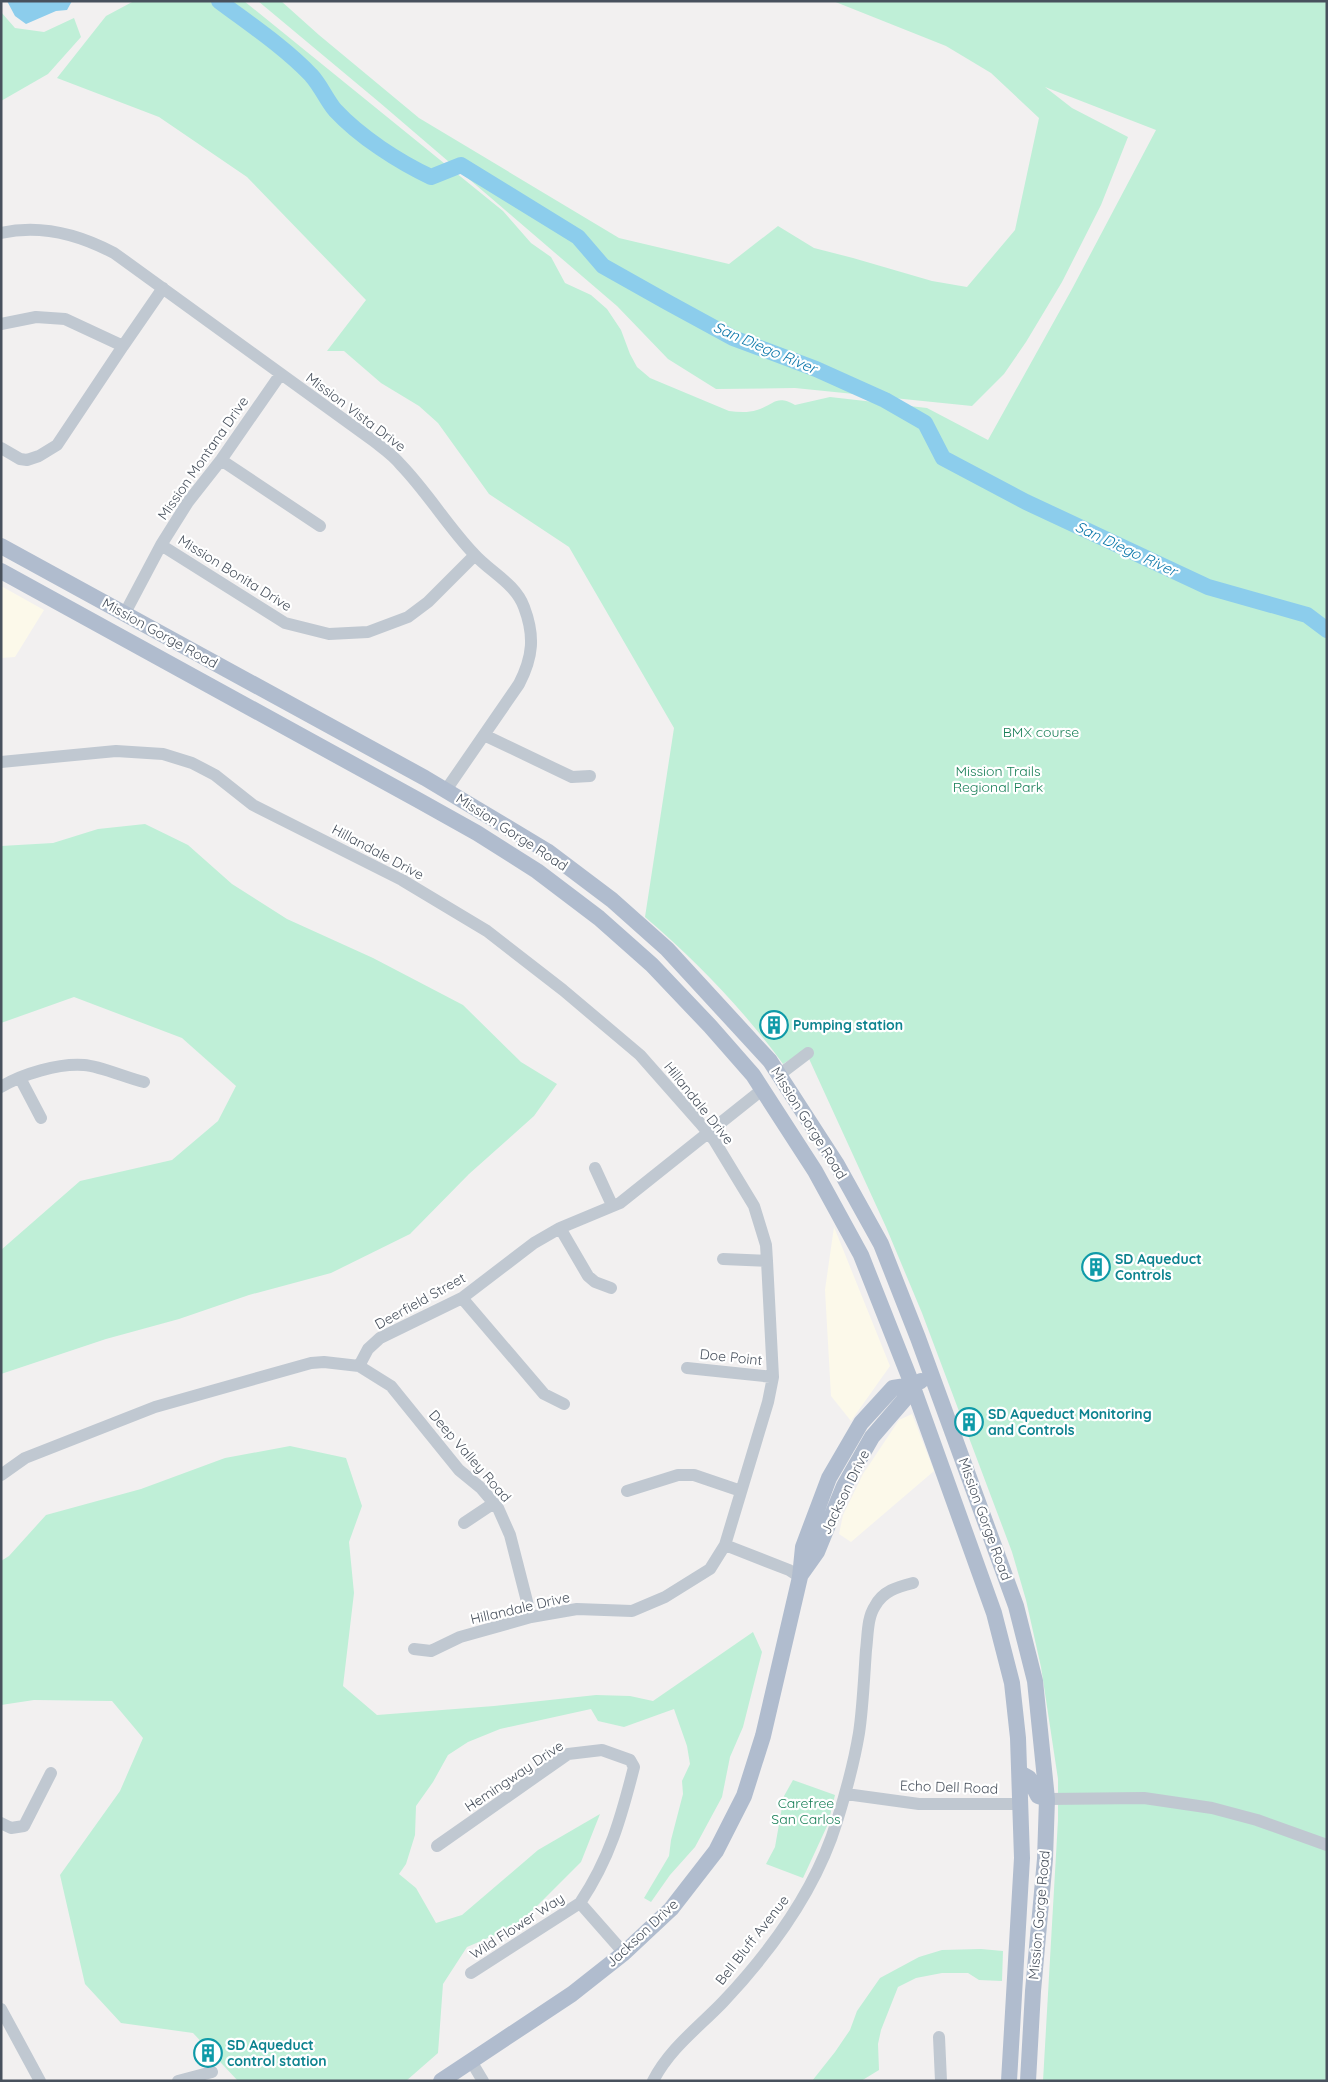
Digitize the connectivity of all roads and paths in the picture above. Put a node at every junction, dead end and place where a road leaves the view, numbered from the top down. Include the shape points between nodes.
1 (1, 232) edge
2 (163, 288) junction
3 (1, 324) edge
4 (122, 346) junction
5 (280, 375) junction
6 (1, 448) edge
7 (221, 460) junction
8 (320, 526) dead end
9 (161, 545) junction
10 (1, 546) edge
11 (474, 555) junction
12 (1, 571) edge
13 (125, 614) junction
14 (484, 736) junction
15 (1, 762) edge
16 (590, 776) dead end
17 (446, 790) junction
18 (808, 1053) dead end
19 (779, 1075) junction
20 (20, 1078) junction
21 (144, 1082) dead end
22 (1, 1087) edge
23 (762, 1089) junction
24 (41, 1118) dead end
25 (707, 1132) junction
26 (595, 1168) dead end
27 (612, 1205) junction
28 (560, 1228) junction
29 (723, 1259) dead end
30 (768, 1261) junction
31 (611, 1288) dead end
32 (462, 1298) junction
33 (359, 1366) junction
34 (687, 1368) dead end
35 (932, 1375) junction
36 (772, 1377) junction
37 (912, 1385) junction
38 (564, 1404) dead end
39 (1, 1475) edge
40 (627, 1491) dead end
41 (741, 1491) junction
42 (494, 1503) junction
43 (464, 1523) dead end
44 (725, 1545) junction
45 (800, 1577) junction
46 (913, 1583) dead end
47 (531, 1617) junction
48 (414, 1649) dead end
49 (51, 1773) dead end
50 (1020, 1773) junction
51 (846, 1794) junction
52 (1047, 1799) junction
53 (1021, 1804) junction
54 (1, 1823) edge
55 (1327, 1845) edge
56 (437, 1846) dead end
57 (580, 1903) junction
58 (624, 1953) junction
59 (471, 1973) dead end
60 (1, 2009) edge
61 (939, 2037) dead end
62 (471, 2061) junction
63 (212, 2072) dead end
64 (40, 2081) edge
65 (178, 2081) edge
66 (441, 2081) edge
67 (483, 2081) edge
68 (653, 2081) edge
69 (941, 2081) edge
70 (1008, 2081) edge
71 (1028, 2081) edge

1 - 2 street, Mission Vista Drive via 46,230 76,236 114,253
2 - 4 street
2 - 5 street, Mission Vista Drive
3 - 4 street via 36,317 65,319
4 - 6 street via 57,445 27,460
5 - 7 street, Mission Montana Drive
5 - 11 street, Mission Vista Drive via 401,464
7 - 8 street
7 - 9 street, Mission Montana Drive via 188,502
9 - 11 street, Mission Bonita Drive via 285,623 329,634 368,632 408,616 428,602
9 - 13 street, Mission Montana Drive
10 - 13 main road, Mission Gorge Road
11 - 14 street, Mission Vista Drive via 506,581 523,604 530,626 528,666
12 - 23 main road, Mission Gorge Road via 477,833 537,871 652,965 753,1074
13 - 17 main road, Mission Gorge Road
14 - 16 street via 572,777
14 - 17 street, Mission Vista Drive
15 - 25 street, Hillandale Drive via 116,751 163,754 192,763 215,775 253,805 402,880 487,931 564,990 640,1055
17 - 19 main road, Mission Gorge Road via 547,851 612,900 667,949 729,1013
18 - 19 street
19 - 35 main road, Mission Gorge Road via 836,1163 881,1244
20 - 21 street via 59,1066 85,1065
20 - 22 street
20 - 24 street
23 - 25 street, Deerfield Street
23 - 37 main road, Mission Gorge Road via 815,1171 861,1255
25 - 27 street, Deerfield Street via 620,1203
25 - 30 street, Hillandale Drive via 754,1206
26 - 27 street
27 - 28 street, Deerfield Street
28 - 31 street via 588,1276
28 - 32 street, Deerfield Street via 534,1243
29 - 30 street
30 - 36 street, Hillandale Drive
32 - 33 street, Deerfield Street via 380,1338 368,1349
32 - 38 street via 544,1394
33 - 39 street via 311,1363 156,1407 25,1458
33 - 42 street, Deep Valley Road via 392,1386 459,1470
34 - 36 street, Doe Point
35 - 37 main road
35 - 52 main road, Mission Gorge Road via 1016,1606 1035,1681
36 - 41 street, Hillandale Drive via 768,1402
37 - 45 main road, Jackson Drive via 904,1400 872,1436 844,1486 817,1552
37 - 50 main road, Mission Gorge Road via 994,1613 1012,1683
40 - 41 street via 678,1476 694,1475
41 - 44 street, Hillandale Drive
42 - 43 street
42 - 47 street, Deep Valley Road via 510,1535
44 - 45 street
44 - 47 street, Hillandale Drive via 710,1569 664,1597 632,1611 577,1609
45 - 58 main road, Jackson Drive via 763,1736 744,1796 716,1851 683,1895
46 - 51 street, Bell Bluff Avenue via 883,1595 871,1613 859,1732
47 - 48 street, Hillandale Drive via 460,1637 431,1651
49 - 54 street via 24,1826 11,1828
50 - 52 main road via 1029,1778 1038,1796
50 - 53 main road, Mission Gorge Road
51 - 53 street, Echo Dell Road via 920,1804
51 - 68 street, Bell Bluff Avenue via 834,1831 804,1898 784,1928 722,2003 670,2053
52 - 55 street via 1144,1798 1212,1808
52 - 71 main road, Mission Gorge Road
53 - 70 main road, Mission Gorge Road via 1022,1858
56 - 57 street, Hemingway Drive via 568,1754 599,1749 610,1751 630,1760 634,1767 611,1847
57 - 58 street
57 - 59 street, Wild Flower Way
58 - 62 main road, Jackson Drive via 572,1994
60 - 64 street
61 - 69 street
62 - 66 main road, Jackson Drive
62 - 67 street
63 - 65 street

